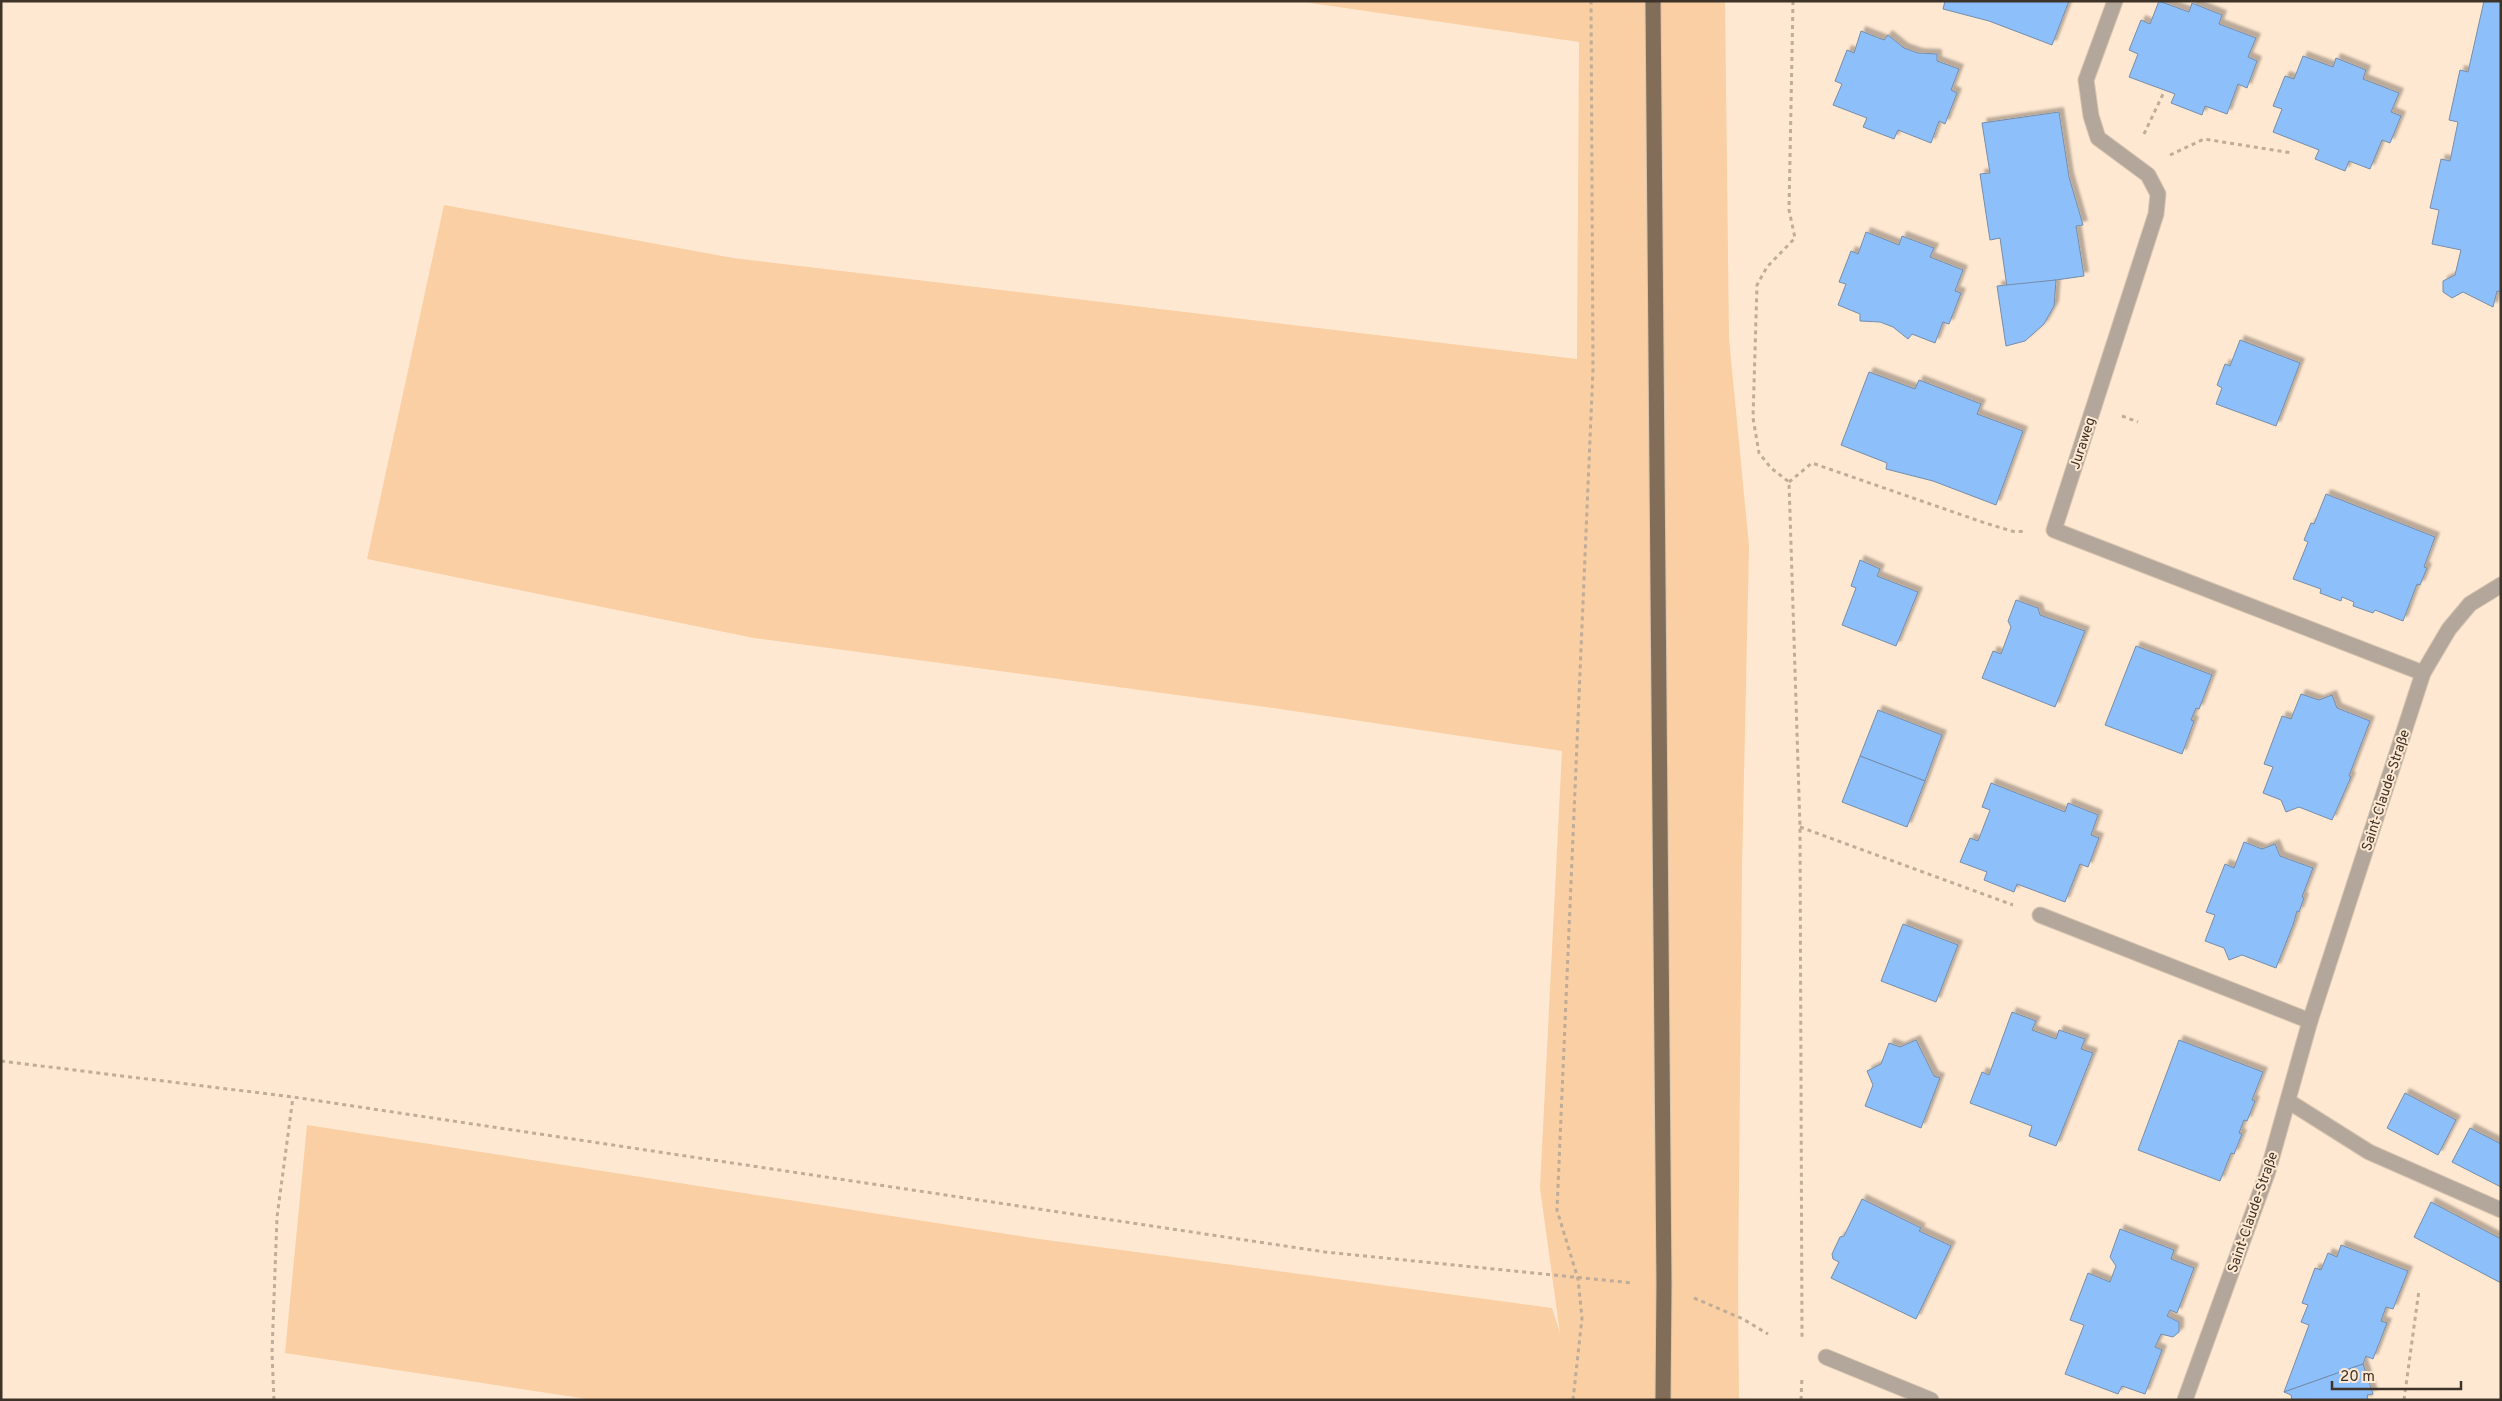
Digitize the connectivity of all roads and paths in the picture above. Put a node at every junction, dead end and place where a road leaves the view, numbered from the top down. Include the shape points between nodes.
1 (1591, 1) edge
2 (1653, 1) edge
3 (1793, 1) edge
4 (2115, 1) edge
5 (2163, 94) dead end
6 (2292, 153) dead end
7 (2136, 165) junction
8 (1789, 482) junction
9 (2054, 530) junction
10 (2501, 585) edge
11 (2423, 673) junction
12 (1800, 827) junction
13 (2040, 915) joint
14 (2310, 1021) junction
15 (1, 1061) edge
16 (293, 1097) junction
17 (2288, 1101) junction
18 (2501, 1210) edge
19 (1578, 1279) junction
20 (1664, 1284) junction
21 (2419, 1290) dead end
22 (1768, 1334) dead end
23 (1802, 1348) dead end
24 (1826, 1357) dead end
25 (1802, 1374) dead end
26 (274, 1400) edge
27 (1573, 1400) edge
28 (1663, 1400) edge
29 (1801, 1400) edge
30 (1931, 1400) edge
31 (2185, 1400) edge
32 (2404, 1400) edge

1 - 19 path via 1593,369 1558,1210
2 - 20 main road
3 - 8 path via 1789,210 1795,238 1768,267 1757,285 1753,418 1759,453
4 - 7 street, Juraweg via 2086,80 2098,138
5 - 7 path
6 - 7 path via 2204,139
7 - 9 street, Juraweg via 2148,175 2158,194 2156,214
8 - 9 path via 1812,463 2015,532
8 - 12 path
9 - 11 street
10 - 11 street, Saint-Claude-Straße via 2470,604 2449,629
11 - 14 street, Saint-Claude-Straße
12 - 13 path
12 - 23 path
13 - 14 street
14 - 17 street, Saint-Claude-Straße
15 - 16 path
16 - 19 path via 1325,1252
16 - 26 path via 276,1217 272,1353
17 - 18 street via 2369,1152
17 - 31 street, Saint-Claude-Straße via 2268,1171
19 - 20 path
19 - 27 path via 1582,1318
20 - 22 path
20 - 28 main road
21 - 32 path
24 - 30 street
25 - 29 path

